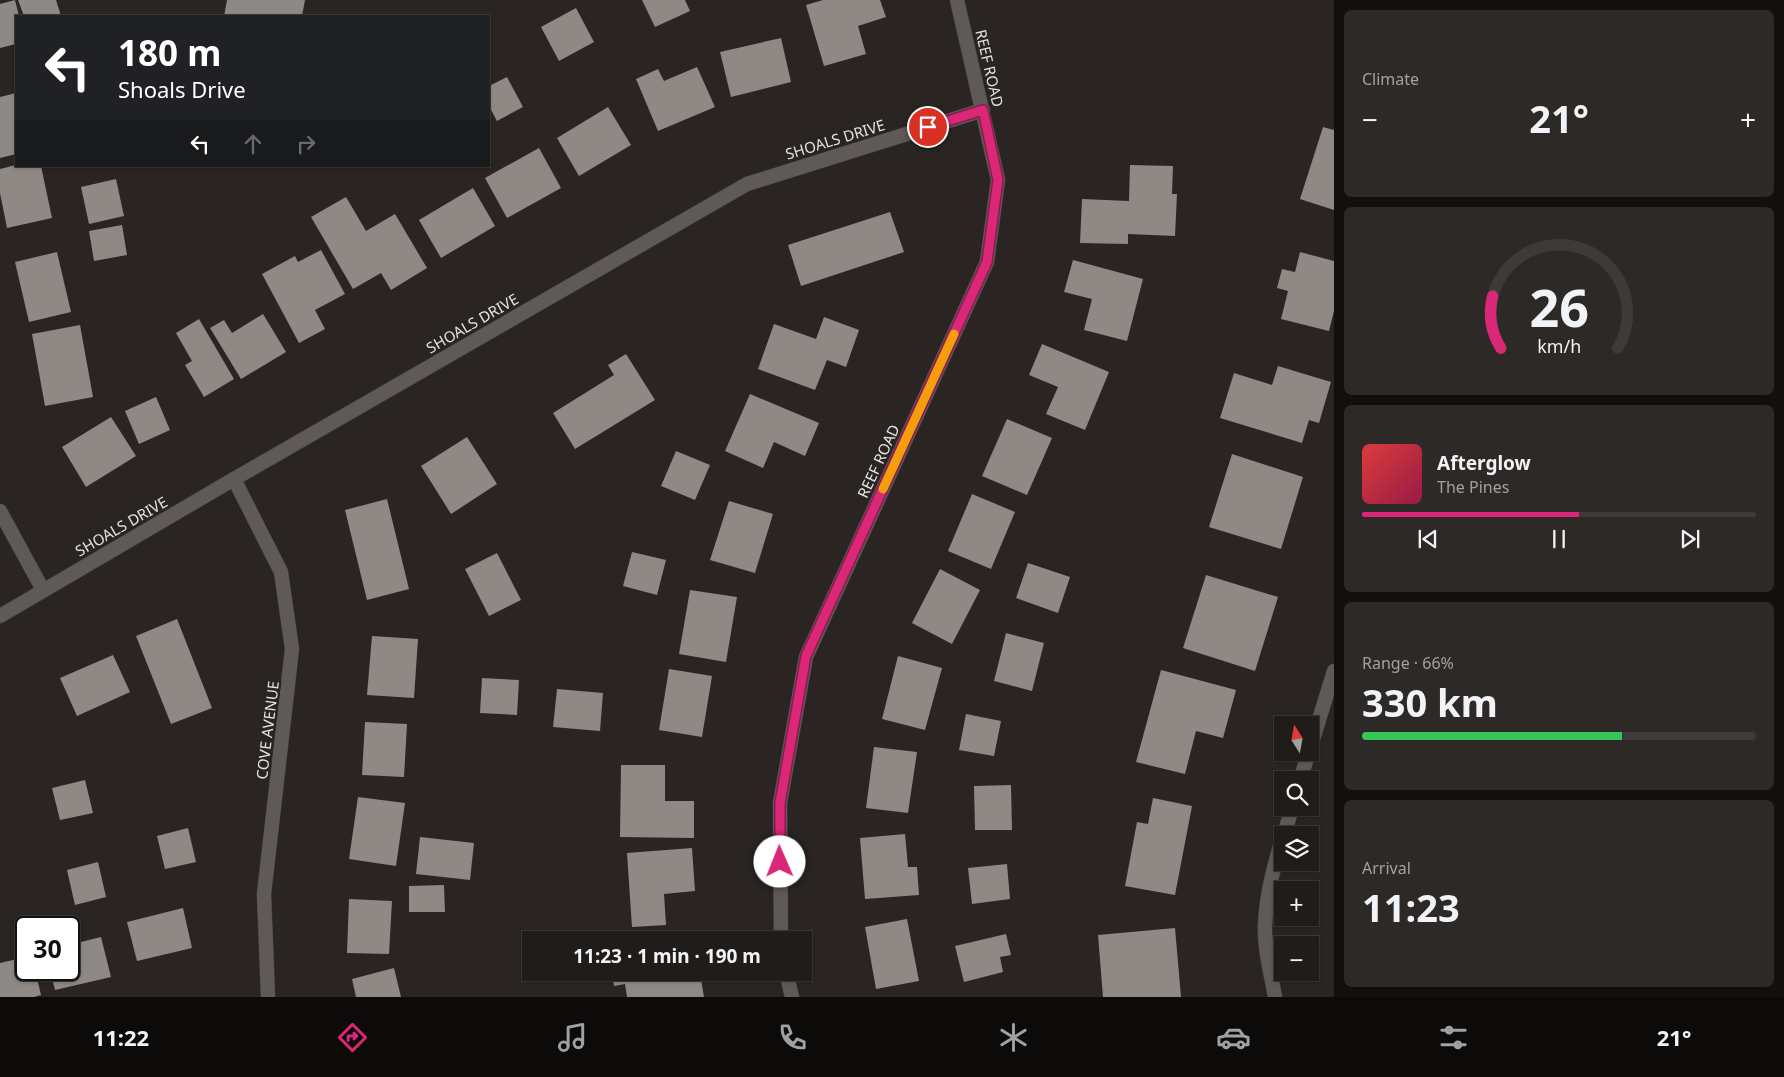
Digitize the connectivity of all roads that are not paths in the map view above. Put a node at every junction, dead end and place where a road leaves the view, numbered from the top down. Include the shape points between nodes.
1 (957, 0) edge
2 (983, 110) junction
3 (234, 479) junction
4 (0, 511) edge
5 (43, 590) junction
6 (0, 616) edge
7 (1334, 671) edge
8 (1319, 720) edge
9 (1274, 865) edge
10 (781, 931) edge
11 (788, 981) edge
12 (268, 997) edge
13 (792, 997) edge
14 (1276, 997) edge

1 - 2 street, REEF ROAD
2 - 3 street, SHOALS DRIVE via 747,184
2 - 10 street, REEF ROAD via 998,180 987,262 806,656 780,803
3 - 5 street, SHOALS DRIVE
3 - 12 street, COVE AVENUE via 281,572 292,650 264,894
4 - 5 street
5 - 6 street, SHOALS DRIVE
7 - 8 street
9 - 14 street via 1265,925
11 - 13 street

